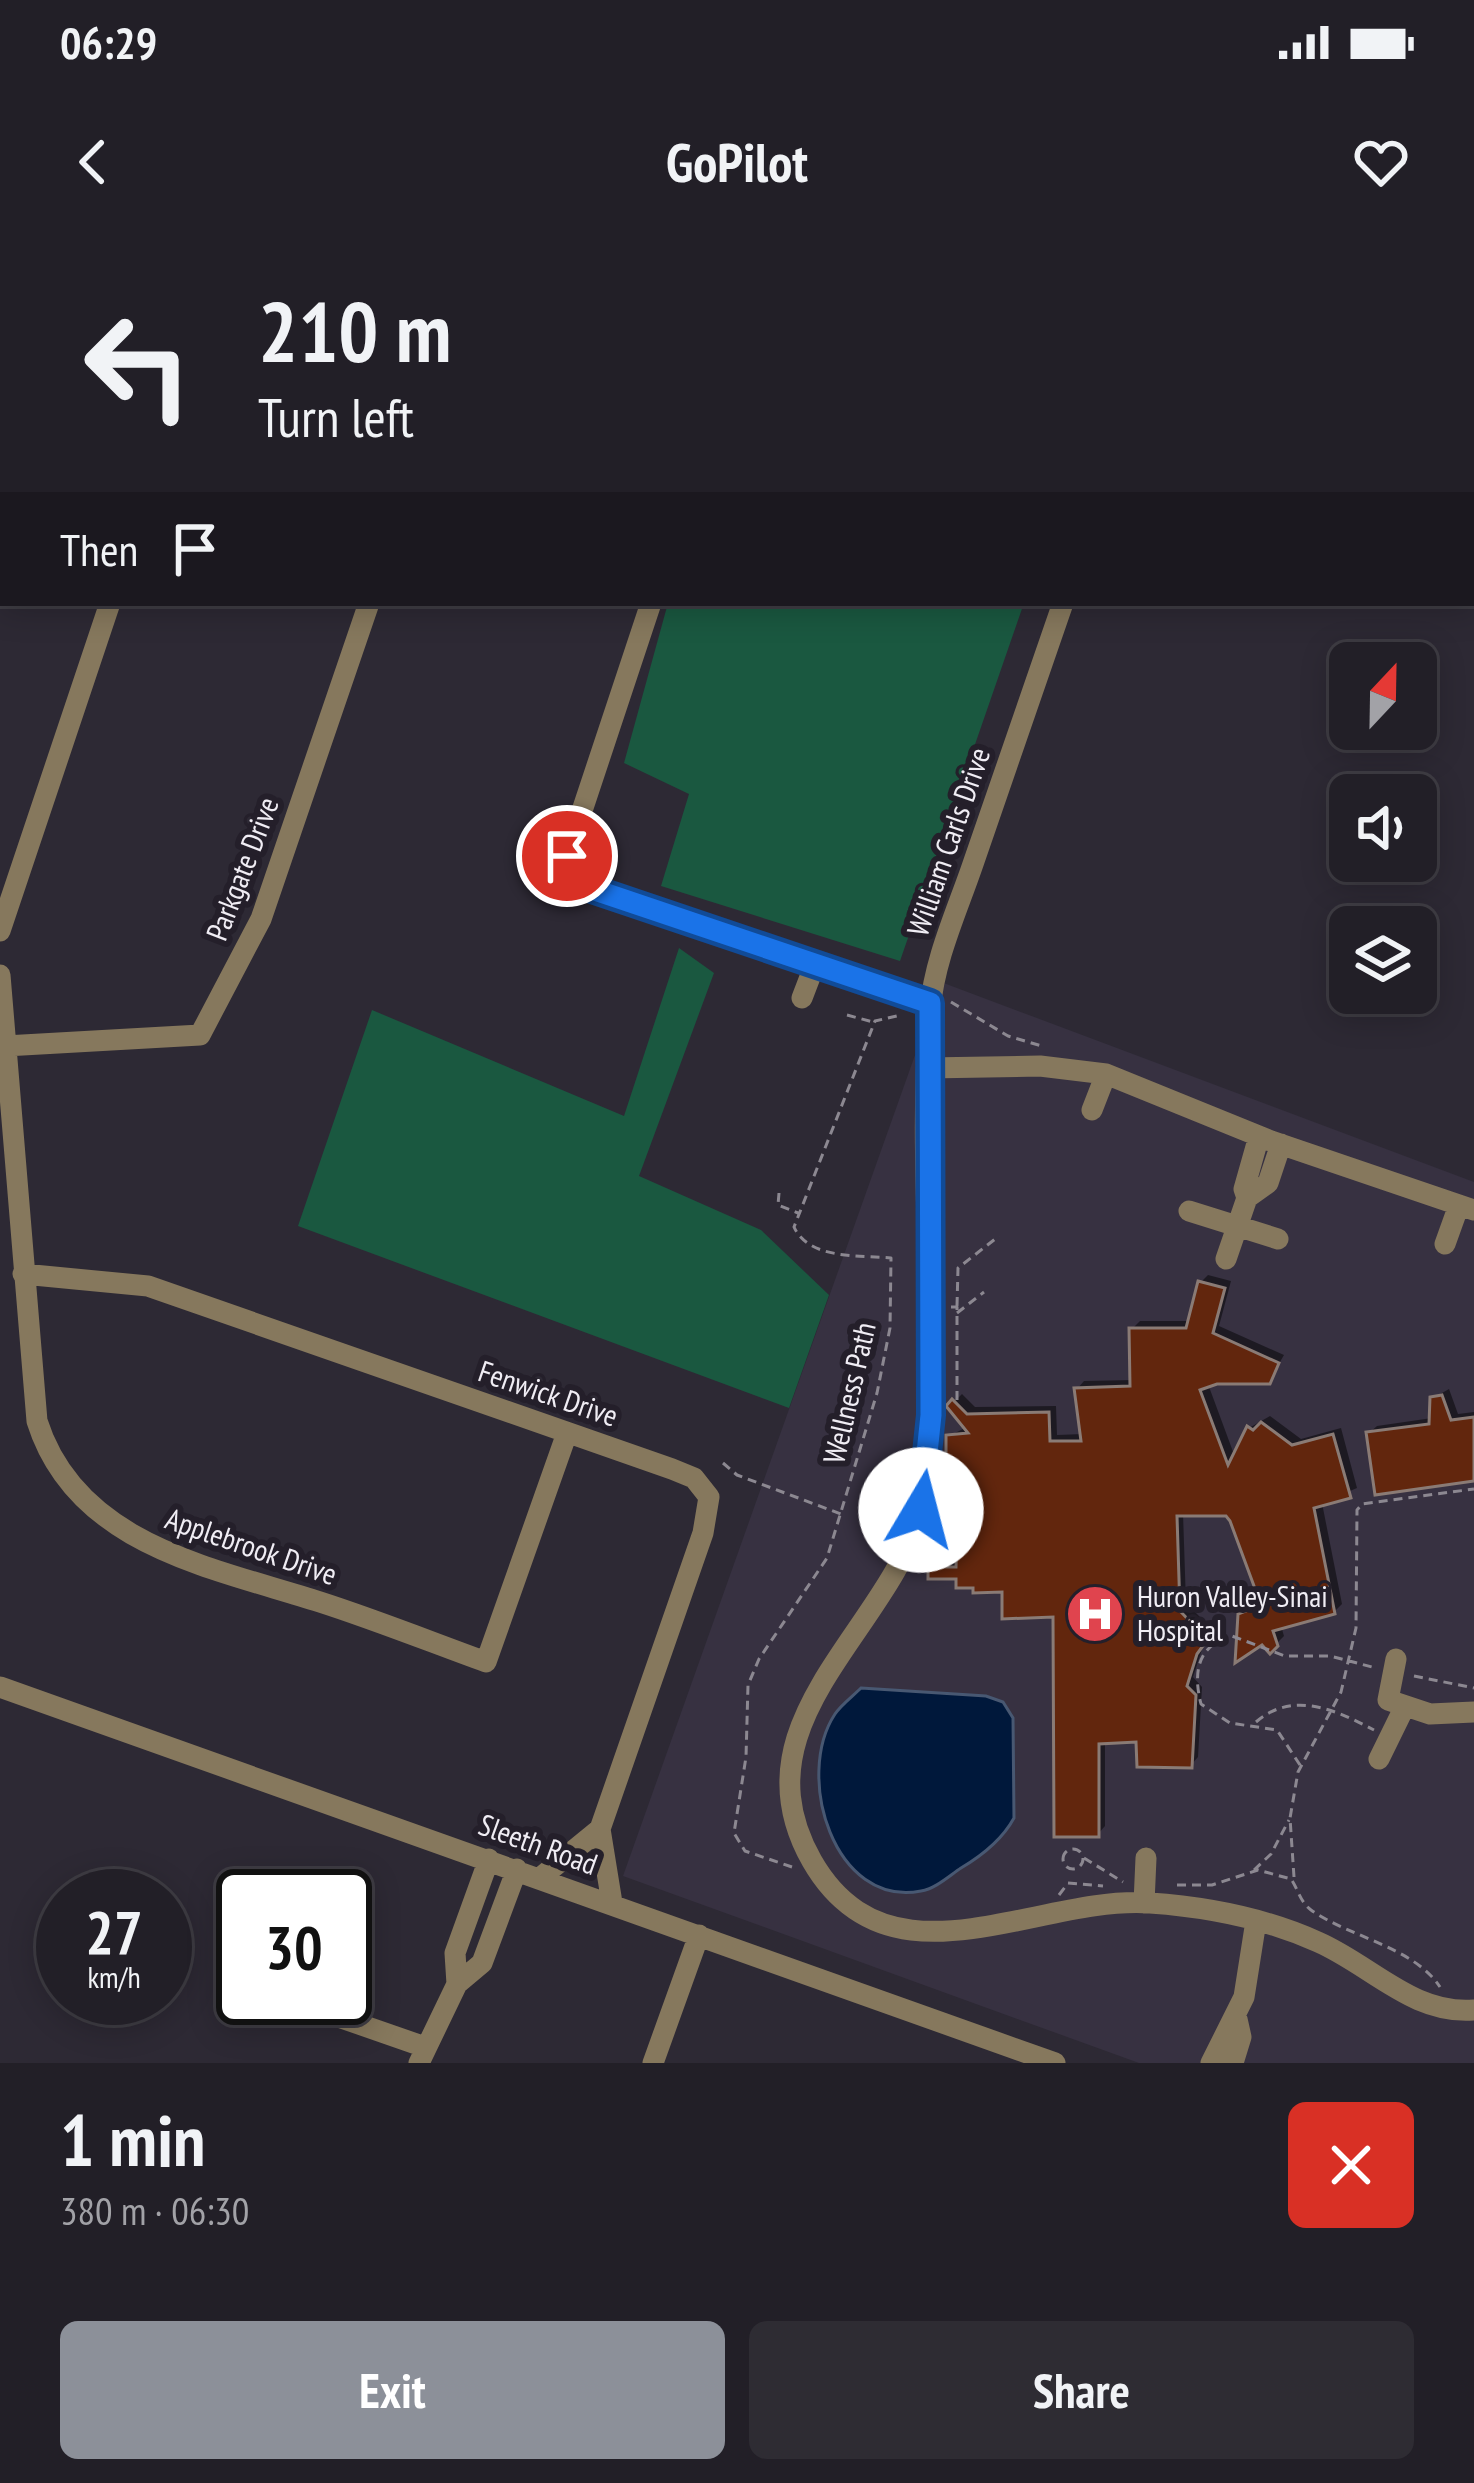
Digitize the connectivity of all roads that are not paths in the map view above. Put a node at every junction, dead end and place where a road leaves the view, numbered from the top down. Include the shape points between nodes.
1 (109, 606) edge
2 (368, 606) edge
3 (650, 606) dead end
4 (1062, 606) edge
5 (0, 931) edge
6 (815, 964) junction
7 (0, 975) edge
8 (802, 998) dead end
9 (930, 1005) junction
10 (5, 1046) junction
11 (927, 1068) junction
12 (1106, 1074) junction
13 (1092, 1110) dead end
14 (1270, 1140) junction
15 (1467, 1207) edge
16 (1189, 1211) dead end
17 (1236, 1230) junction
18 (1278, 1240) dead end
19 (1445, 1244) dead end
20 (1226, 1259) dead end
21 (23, 1274) junction
22 (566, 1433) junction
23 (1400, 1666) road end
24 (0, 1687) edge
25 (1397, 1703) junction
26 (1474, 1712) edge
27 (1379, 1759) dead end
28 (600, 1829) junction
29 (1146, 1858) dead end
30 (489, 1859) junction
31 (518, 1869) junction
32 (540, 1878) junction
33 (1137, 1890) junction
34 (612, 1903) junction
35 (1256, 1921) junction
36 (699, 1935) junction
37 (457, 1984) junction
38 (1474, 2010) edge
39 (1237, 2019) junction
40 (351, 2025) edge
41 (422, 2055) edge
42 (653, 2063) edge
43 (1055, 2063) edge
44 (1211, 2063) edge
45 (1233, 2063) edge

1 - 5 street
2 - 10 street, Parkgate Drive via 261,919 200,1035
3 - 6 street via 567,856 589,888
4 - 9 street, William Carls Drive
6 - 8 street
6 - 9 street
7 - 10 street, Applebrook Drive
9 - 11 street, William Carls Drive
10 - 21 street, Applebrook Drive
11 - 12 street
11 - 33 street, William Carls Drive via 931,1415 921,1510 802,1717 796,1819 813,1863 840,1897 891,1927 950,1934
12 - 13 street
12 - 14 street
14 - 15 street
14 - 17 street via 1268,1183 1247,1198
15 - 19 street
16 - 17 street
17 - 18 street
17 - 20 street
21 - 22 street, Fenwick Drive via 148,1286
21 - 22 street, Applebrook Drive via 44,1446 62,1477 110,1522 189,1561 486,1662
22 - 28 street, Fenwick Drive via 694,1478 709,1497
23 - 25 street
24 - 30 street, Sleeth Road
25 - 26 street via 1444,1716
25 - 27 street
28 - 32 street
28 - 34 street, Fenwick Drive
29 - 33 street
30 - 31 street, Sleeth Road
30 - 37 street via 455,1953
31 - 32 street, Sleeth Road
31 - 37 street via 482,1963
32 - 34 street, Sleeth Road
33 - 35 street, William Carls Drive
34 - 36 street, Sleeth Road
35 - 38 street, William Carls Drive via 1320,1942 1430,2006
35 - 39 street
36 - 42 street
36 - 43 street, Sleeth Road
37 - 41 street
39 - 44 street via 1221,2033
39 - 45 street
40 - 41 street

